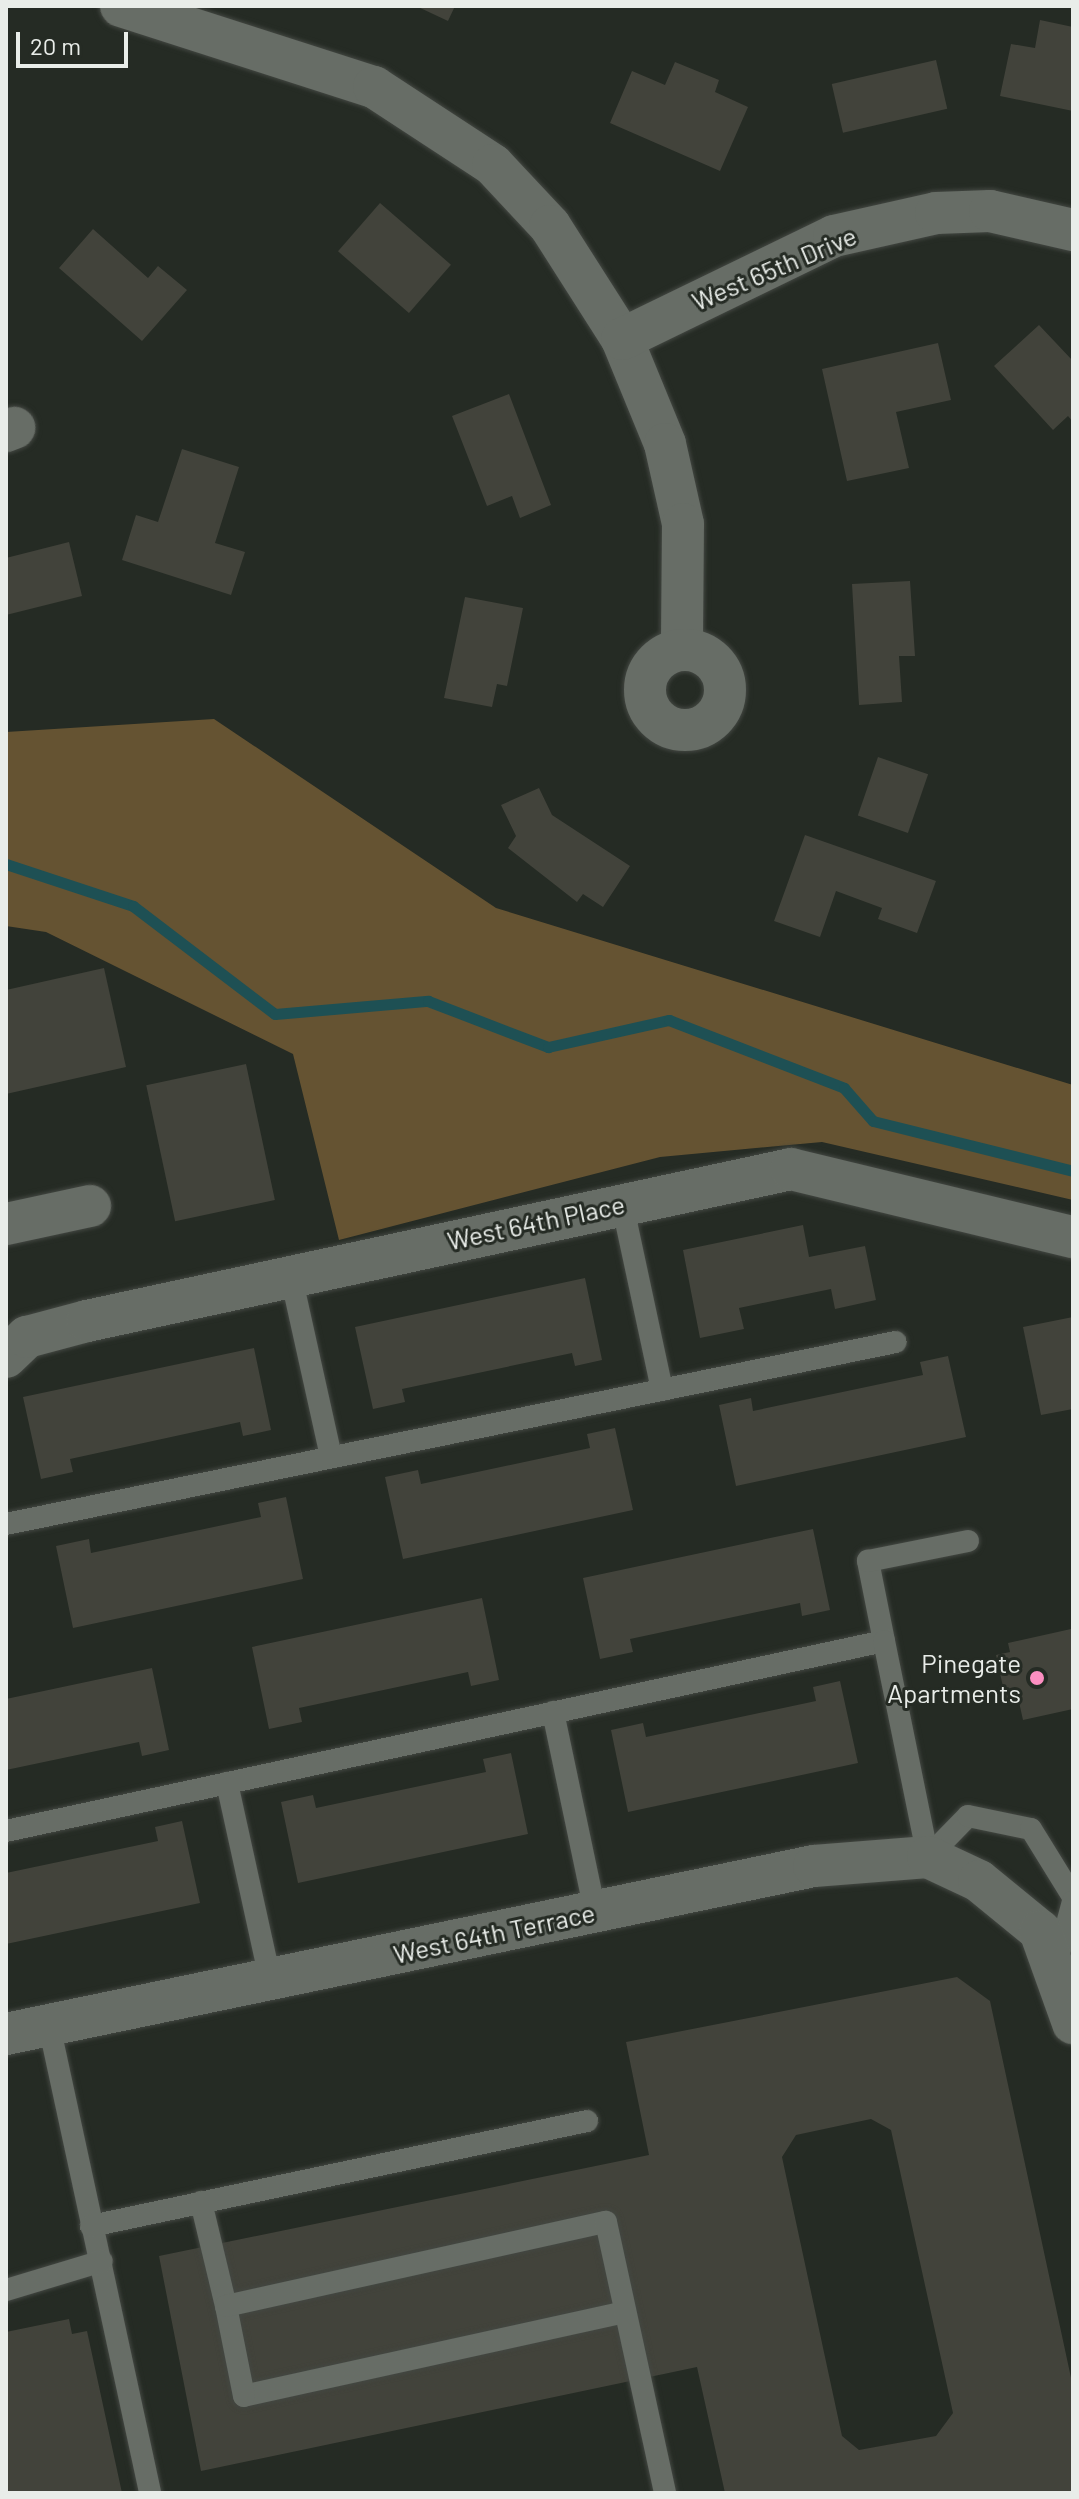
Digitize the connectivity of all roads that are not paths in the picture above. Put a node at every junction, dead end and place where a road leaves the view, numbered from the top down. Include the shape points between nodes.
1 (121, 6) edge
2 (1073, 230) edge
3 (622, 339) junction
4 (682, 647) dead end
5 (622, 1203) junction
6 (90, 1206) dead end
7 (6, 1224) edge
8 (1073, 1237) edge
9 (291, 1276) junction
10 (896, 1342) dead end
11 (6, 1357) edge
12 (662, 1390) junction
13 (331, 1457) junction
14 (6, 1524) edge
15 (968, 1541) dead end
16 (884, 1641) junction
17 (553, 1712) junction
18 (227, 1783) junction
19 (6, 1831) edge
20 (928, 1857) junction
21 (1073, 1899) edge
22 (595, 1911) junction
23 (1055, 1970) junction
24 (270, 1979) junction
25 (1072, 2016) edge
26 (49, 2025) junction
27 (6, 2034) edge
28 (587, 2121) dead end
29 (201, 2202) junction
30 (91, 2226) junction
31 (102, 2261) junction
32 (6, 2290) edge
33 (226, 2306) junction
34 (625, 2312) junction
35 (150, 2493) edge
36 (665, 2493) edge

1 - 3 street via 307,61 374,87 441,126 493,165 550,226
2 - 3 street, West 65th Drive via 990,211 936,213 834,236
3 - 4 street via 665,444 683,524
5 - 8 street, West 64th Place via 791,1169
5 - 9 street, West 64th Place
5 - 12 lane
6 - 7 street
9 - 11 street, West 64th Place via 27,1337
9 - 13 lane
10 - 12 lane
12 - 13 lane
13 - 14 lane
15 - 16 lane via 868,1561
16 - 17 lane
16 - 20 lane
17 - 18 lane
17 - 22 lane
18 - 19 lane
18 - 24 lane
20 - 21 lane via 968,1816 1031,1829
20 - 22 street, West 64th Terrace via 814,1866
20 - 23 street, West 64th Terrace via 979,1881 1040,1931
21 - 23 lane
22 - 24 street, West 64th Terrace
23 - 25 street, West 64th Terrace
24 - 26 street, West 64th Terrace
26 - 27 street, West 64th Terrace
26 - 30 lane
28 - 29 lane
29 - 30 lane
29 - 33 lane
30 - 31 lane
31 - 32 lane
31 - 35 lane
33 - 34 lane via 606,2222
33 - 34 lane via 244,2396
34 - 36 lane

